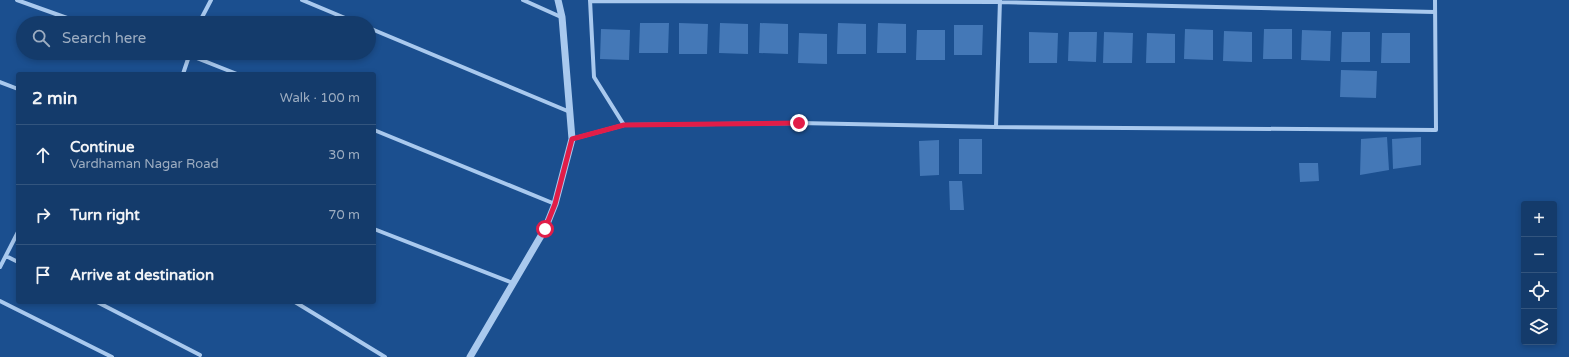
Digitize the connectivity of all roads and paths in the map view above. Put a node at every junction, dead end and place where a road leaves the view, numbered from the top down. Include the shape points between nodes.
1 (17, 0) edge
2 (210, 0) edge
3 (302, 0) edge
4 (523, 0) edge
5 (558, 0) edge
6 (1435, 0) edge
7 (590, 1) edge
8 (1000, 1) edge
9 (1435, 12) junction
10 (62, 16) edge
11 (202, 16) edge
12 (340, 16) edge
13 (562, 17) junction
14 (376, 31) edge
15 (188, 60) edge
16 (204, 60) edge
17 (184, 72) edge
18 (232, 72) edge
19 (0, 82) edge
20 (16, 88) edge
21 (570, 112) junction
22 (624, 125) junction
23 (996, 127) junction
24 (376, 131) edge
25 (572, 139) junction
26 (555, 204) junction
27 (376, 230) edge
28 (16, 236) edge
29 (6, 256) junction
30 (16, 261) edge
31 (0, 267) edge
32 (514, 283) junction
33 (0, 301) edge
34 (101, 304) edge
35 (298, 304) edge
36 (200, 355) dead end
37 (112, 357) edge
38 (385, 357) edge
39 (470, 357) edge

1 - 10 street
2 - 11 street
3 - 12 street
4 - 13 street
5 - 13 street
6 - 9 street
7 - 8 street
7 - 22 street via 594,77
8 - 9 street
8 - 23 street
9 - 23 street via 1436,130
13 - 21 street
14 - 21 street
15 - 17 street
16 - 18 street
19 - 20 street
21 - 25 street
22 - 23 street via 799,123
22 - 25 street
24 - 26 street
25 - 26 street
26 - 32 street via 545,229
27 - 32 street
28 - 29 street
29 - 30 street
29 - 31 street
32 - 39 street
33 - 37 street
34 - 36 street
35 - 38 street

